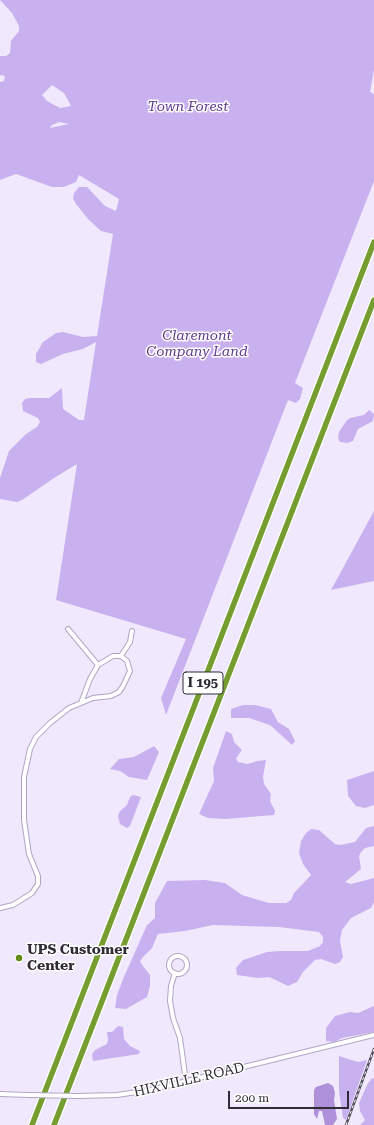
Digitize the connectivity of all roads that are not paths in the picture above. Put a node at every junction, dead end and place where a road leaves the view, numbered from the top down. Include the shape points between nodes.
1 (374, 242) edge
2 (374, 300) edge
3 (68, 630) dead end
4 (132, 631) dead end
5 (121, 656) junction
6 (98, 665) junction
7 (81, 703) junction
8 (0, 908) edge
9 (175, 973) junction
10 (374, 1035) edge
11 (186, 1082) junction
12 (0, 1094) edge
13 (32, 1125) edge
14 (54, 1125) edge

1 - 13 highway, I 195
2 - 14 highway, I 195
3 - 6 street
4 - 5 street via 130,642
5 - 6 street via 113,656
5 - 7 street via 127,661 130,671 119,692
6 - 7 street
7 - 8 street via 69,708 50,723 36,737 30,749 24,777 24,820 28,849 38,876 38,884 32,893
9 - 9 street via 182,972 186,967 186,960 180,956 173,957 169,962 170,969
9 - 11 street via 170,1001 180,1038
10 - 11 street, HIXVILLE ROAD
11 - 12 street, HIXVILLE ROAD, bridge via 130,1094

